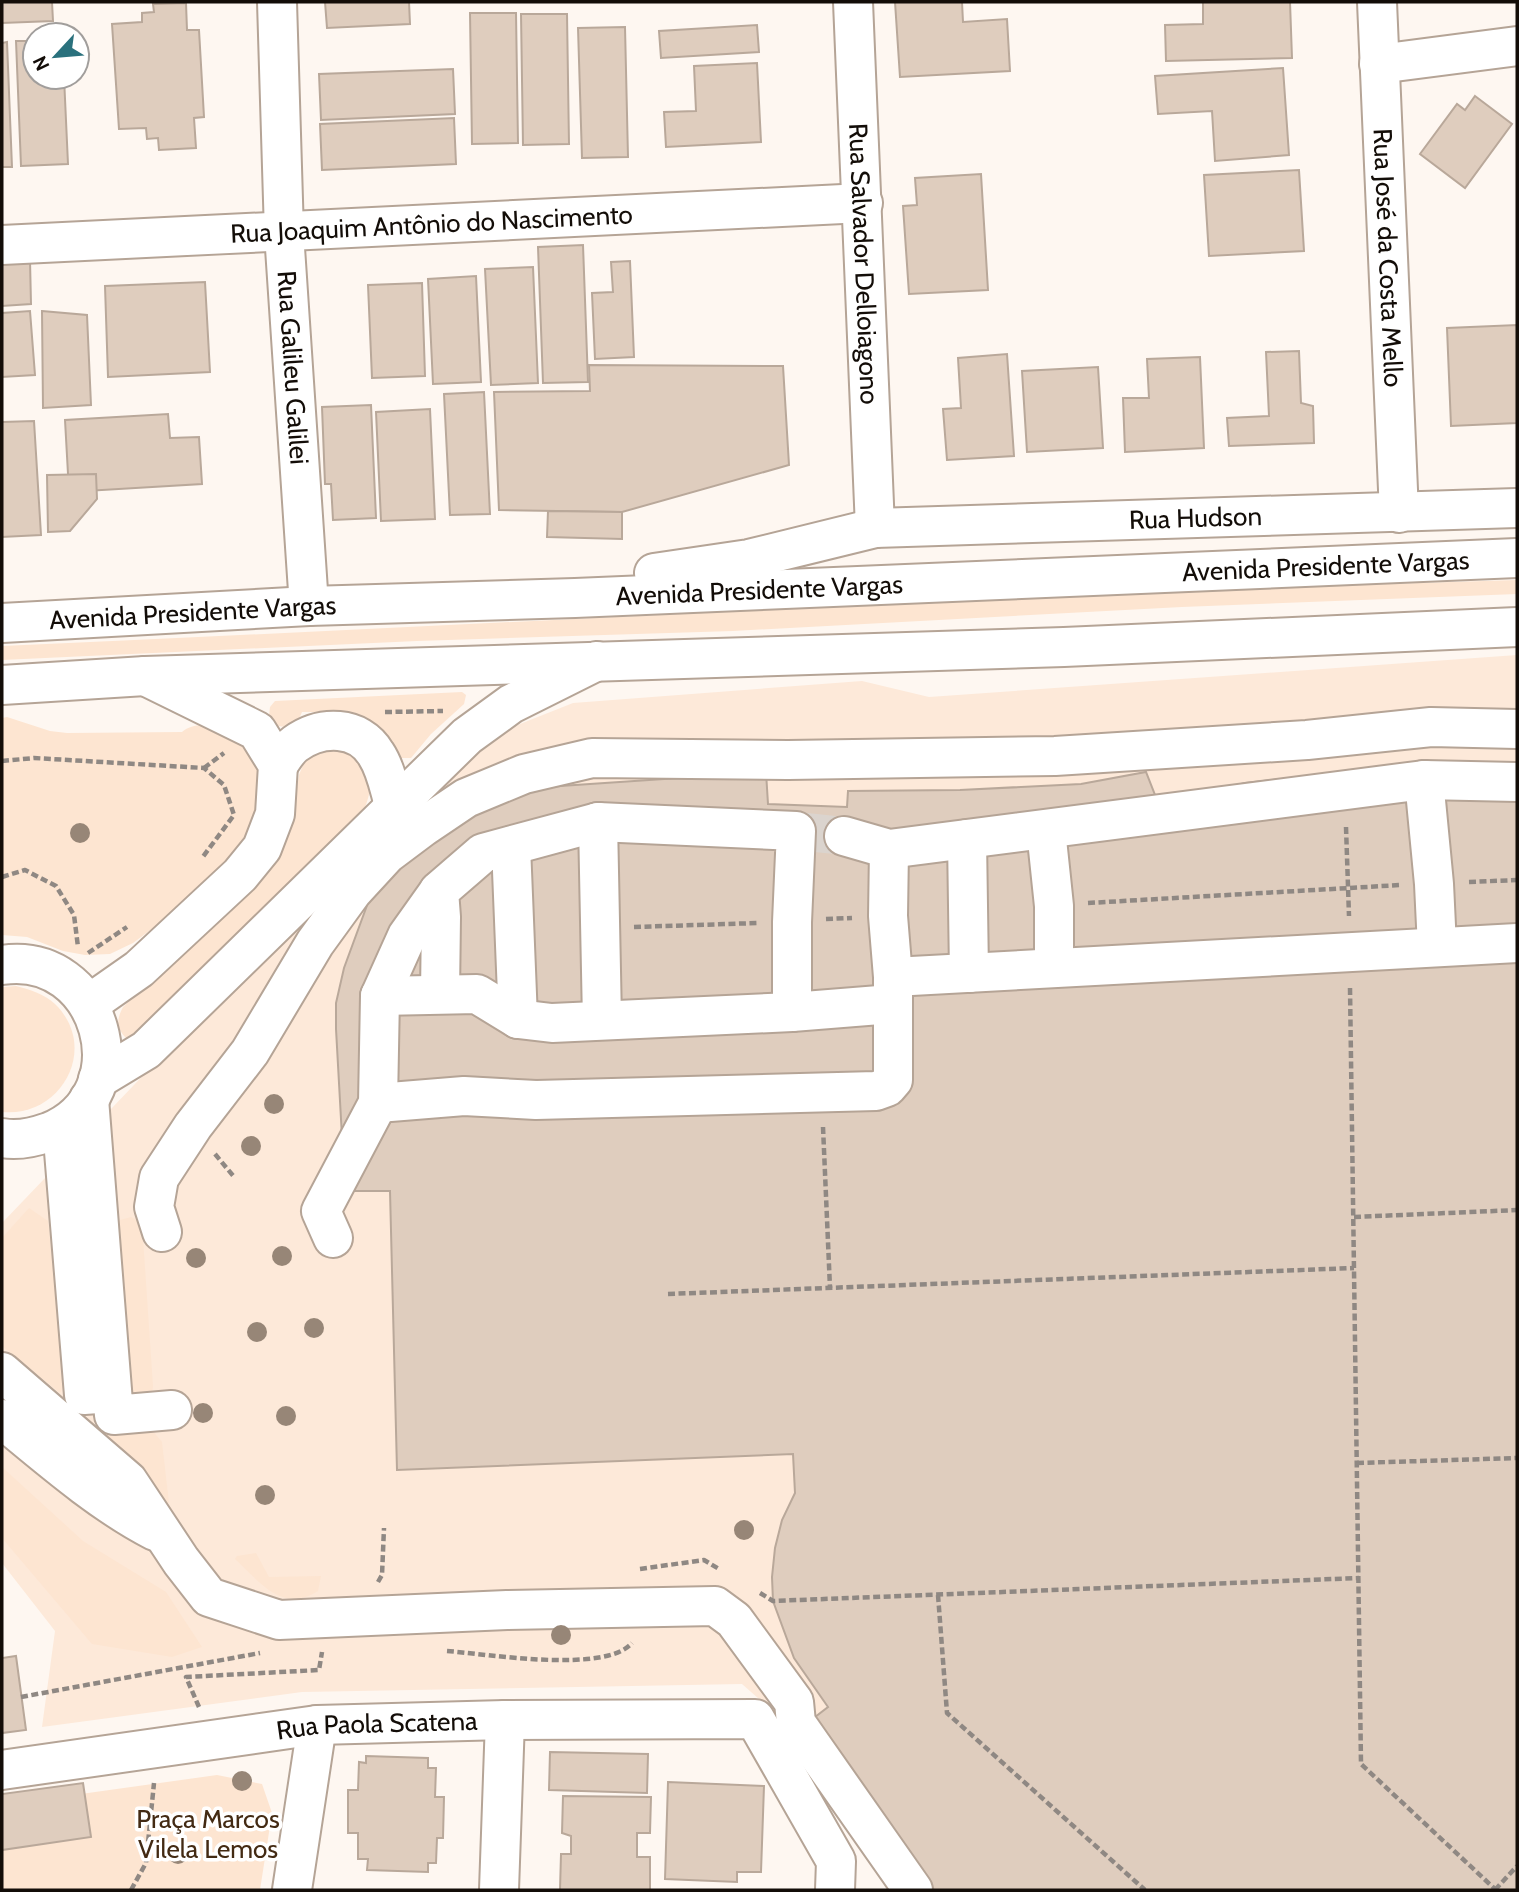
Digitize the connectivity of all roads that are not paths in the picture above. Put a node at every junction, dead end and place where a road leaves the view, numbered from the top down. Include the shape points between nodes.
1 (277, 2) edge
2 (853, 2) edge
3 (1377, 2) edge
4 (1517, 46) edge
5 (1379, 64) junction
6 (863, 203) junction
7 (284, 233) junction
8 (2, 245) edge
9 (1517, 508) edge
10 (1399, 513) junction
11 (875, 528) junction
12 (1517, 558) edge
13 (575, 598) junction
14 (309, 606) junction
15 (2, 623) edge
16 (1517, 627) edge
17 (597, 661) junction
18 (145, 676) junction
19 (2, 685) edge
20 (1517, 729) edge
21 (278, 765) junction
22 (1424, 779) junction
23 (1517, 782) edge
24 (394, 805) junction
25 (598, 822) junction
26 (1046, 830) junction
27 (844, 836) tunnel mouth
28 (967, 839) junction
29 (512, 846) junction
30 (889, 849) junction
31 (439, 891) junction
32 (1517, 943) edge
33 (1437, 947) junction
34 (2, 965) edge
35 (1054, 968) junction
36 (969, 973) junction
37 (893, 991) junction
38 (440, 994) junction
39 (380, 996) junction
40 (89, 1004) junction
41 (792, 1012) junction
42 (518, 1019) junction
43 (602, 1020) junction
44 (94, 1089) junction
45 (377, 1103) junction
46 (62, 1126) junction
47 (4, 1148) edge
48 (162, 1232) dead end
49 (333, 1238) dead end
50 (2, 1372) edge
51 (112, 1392) junction
52 (2, 1398) edge
53 (172, 1410) dead end
54 (2, 1419) edge
55 (2, 1445) edge
56 (169, 1537) junction
57 (505, 1720) junction
58 (317, 1725) junction
59 (2, 1770) edge
60 (836, 1875) edge
61 (292, 1890) edge
62 (499, 1890) edge
63 (913, 1890) edge

1 - 7 street, Rua Galileu Galilei
2 - 6 street, Rua Salvador Delloiagono
3 - 5 street, Rua José da Costa Mello
4 - 5 street
5 - 10 street, Rua José da Costa Mello
6 - 7 street, Rua Joaquim Antônio do Nascimento
6 - 11 street, Rua Salvador Delloiagono
7 - 8 street, Rua Joaquim Antônio do Nascimento
7 - 14 street, Rua Galileu Galilei
9 - 10 street, Rua Hudson
10 - 11 street, Rua Hudson
11 - 13 street, Rua Hudson via 749,559 627,577
12 - 13 street, Avenida Presidente Vargas
13 - 14 street, Avenida Presidente Vargas
14 - 15 street, Avenida Presidente Vargas
16 - 17 street
17 - 18 street
17 - 24 street via 511,704 467,736
18 - 19 street
18 - 21 street via 257,731
20 - 48 street via 1431,727 1055,756 592,758 524,774 466,798 423,827 387,854 352,892 315,943 250,1052 159,1178 154,1207
21 - 24 street via 294,744 313,734 347,731 363,738 375,751
21 - 40 street via 275,814 262,848 240,875 139,969
22 - 23 street
22 - 26 street
22 - 33 street
24 - 44 street via 146,1050
25 - 29 street
25 - 41 street via 796,831
25 - 43 street
26 - 28 street
26 - 35 street via 1054,905
27 - 30 street
28 - 30 street
28 - 36 street
29 - 31 street via 483,853
29 - 42 street
30 - 37 street
31 - 38 street
31 - 39 street via 407,936
32 - 33 street
33 - 35 street
34 - 40 street via 45,968 70,982
35 - 36 street
36 - 37 street
37 - 41 street
37 - 45 street via 893,1080 876,1091 536,1100 464,1096
38 - 39 street
38 - 42 street via 477,994
39 - 45 street
40 - 44 street via 100,1028 103,1054
41 - 43 street
42 - 43 street via 552,1023
44 - 46 street
44 - 51 street
45 - 49 street via 321,1211
46 - 47 street
46 - 51 street via 84,1395
50 - 56 street via 128,1481
51 - 53 street via 114,1415
52 - 56 street
54 - 56 street via 134,1520
55 - 56 street via 71,1500
56 - 63 street via 209,1597 279,1620 715,1606 734,1620 794,1702 796,1723
57 - 58 street, Rua Paola Scatena
57 - 60 street, Rua Paola Scatena via 755,1719
57 - 62 street
58 - 59 street, Rua Paola Scatena
58 - 61 street

